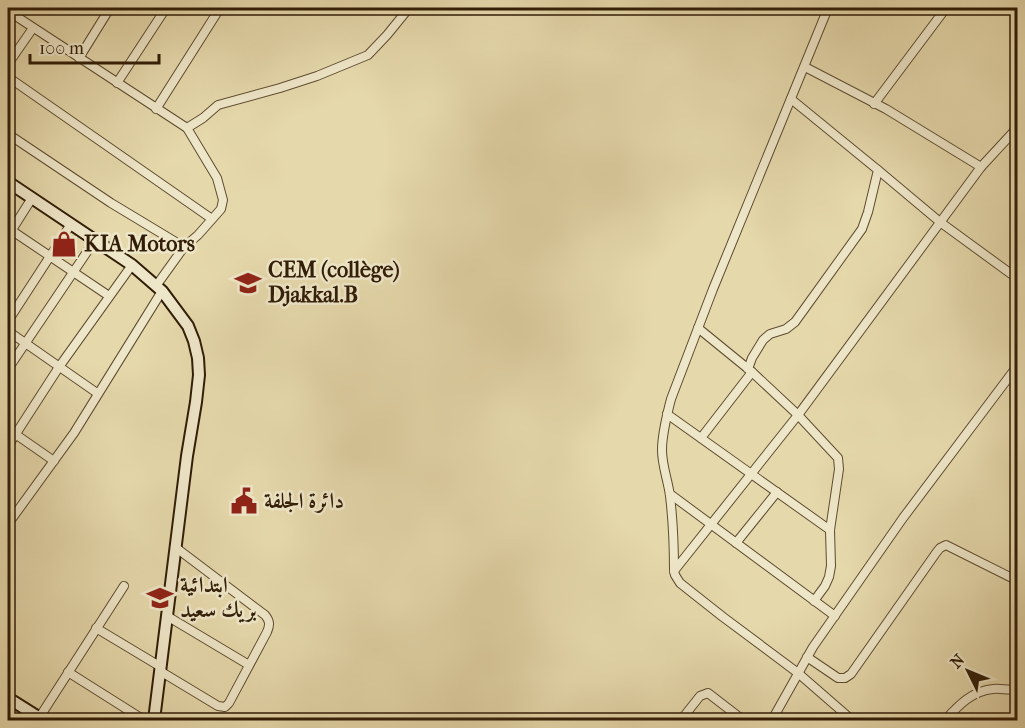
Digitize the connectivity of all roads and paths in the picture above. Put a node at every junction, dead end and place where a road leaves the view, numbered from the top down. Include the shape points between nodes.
1 (109, 8) edge
2 (166, 8) edge
3 (220, 8) edge
4 (409, 8) edge
5 (828, 8) edge
6 (946, 8) edge
7 (8, 11) edge
8 (33, 28) junction
9 (79, 58) junction
10 (8, 64) edge
11 (804, 67) junction
12 (8, 77) edge
13 (117, 83) junction
14 (791, 99) junction
15 (874, 104) junction
16 (156, 109) junction
17 (1017, 127) edge
18 (187, 128) junction
19 (8, 134) edge
20 (1008, 139) junction
21 (1017, 140) edge
22 (981, 167) junction
23 (878, 170) junction
24 (8, 182) edge
25 (32, 198) junction
26 (213, 219) junction
27 (940, 222) junction
28 (71, 224) junction
29 (9, 231) edge
30 (96, 240) junction
31 (184, 247) junction
32 (49, 257) junction
33 (132, 265) junction
34 (73, 273) junction
35 (1016, 275) edge
36 (159, 288) junction
37 (110, 296) junction
38 (8, 321) edge
39 (698, 328) junction
40 (8, 331) edge
41 (25, 343) junction
42 (1017, 365) edge
43 (59, 367) junction
44 (8, 369) edge
45 (750, 371) junction
46 (98, 393) junction
47 (667, 414) junction
48 (798, 416) junction
49 (8, 429) edge
50 (15, 434) junction
51 (701, 438) junction
52 (8, 446) edge
53 (54, 461) junction
54 (752, 474) junction
55 (777, 492) junction
56 (670, 494) junction
57 (8, 524) edge
58 (711, 524) junction
59 (830, 530) junction
60 (736, 543) junction
61 (175, 547) junction
62 (674, 571) junction
63 (1017, 581) edge
64 (124, 586) dead end
65 (814, 601) junction
66 (167, 616) junction
67 (835, 616) junction
68 (96, 628) junction
69 (807, 657) junction
70 (249, 665) junction
71 (161, 669) junction
72 (68, 672) junction
73 (798, 673) junction
74 (1017, 689) edge
75 (8, 698) edge
76 (41, 719) edge
77 (144, 720) edge
78 (154, 720) edge
79 (681, 720) edge
80 (743, 720) edge
81 (772, 720) edge
82 (852, 720) edge
83 (945, 720) edge

1 - 9 street
2 - 13 street
3 - 16 street
4 - 18 street via 368,54 317,76 218,105
5 - 11 street
6 - 15 street
7 - 8 street
8 - 9 street
8 - 10 street
9 - 13 street
11 - 14 street
11 - 15 street
12 - 26 street
13 - 16 street
14 - 23 street
14 - 39 street
15 - 22 street
16 - 18 street
17 - 20 street
18 - 26 street via 217,178 223,200
19 - 31 street
20 - 21 street
20 - 22 street
22 - 27 street
23 - 27 street
23 - 45 street via 862,229 795,322 763,340 752,358
24 - 25 street
25 - 28 street
25 - 29 street
26 - 31 street
27 - 35 street
27 - 48 street
28 - 30 street
28 - 32 street
29 - 32 street
30 - 33 street
30 - 34 street
31 - 36 street
32 - 34 street
32 - 38 street
33 - 36 street
33 - 37 street
34 - 37 street
34 - 41 street
36 - 46 street
36 - 61 street via 188,326 199,375
37 - 43 street
39 - 45 street
39 - 47 street
40 - 41 street
41 - 43 street
41 - 44 street
42 - 67 street
43 - 46 street
43 - 50 street
45 - 48 street
45 - 51 street
46 - 53 street
47 - 51 street
47 - 56 street via 662,449
48 - 54 street
48 - 59 street via 838,458
49 - 50 street
50 - 52 street
50 - 53 street
51 - 54 street
53 - 57 street
54 - 55 street
54 - 58 street
55 - 59 street
55 - 60 street
56 - 58 street
56 - 62 street
58 - 60 street
58 - 62 street
59 - 65 street via 829,577
60 - 65 street
61 - 66 street
61 - 70 street via 269,620 267,632
62 - 73 street via 680,583
63 - 69 street via 946,545 936,553 851,674 838,678
64 - 68 street
65 - 67 street
66 - 70 street
66 - 71 street
67 - 69 street
68 - 71 street
68 - 72 street
69 - 73 street
70 - 71 street via 225,707
71 - 78 street
72 - 76 street
72 - 77 street
73 - 81 street
73 - 82 street
74 - 83 street via 979,692
75 - 76 street
79 - 80 street via 700,696 708,693

